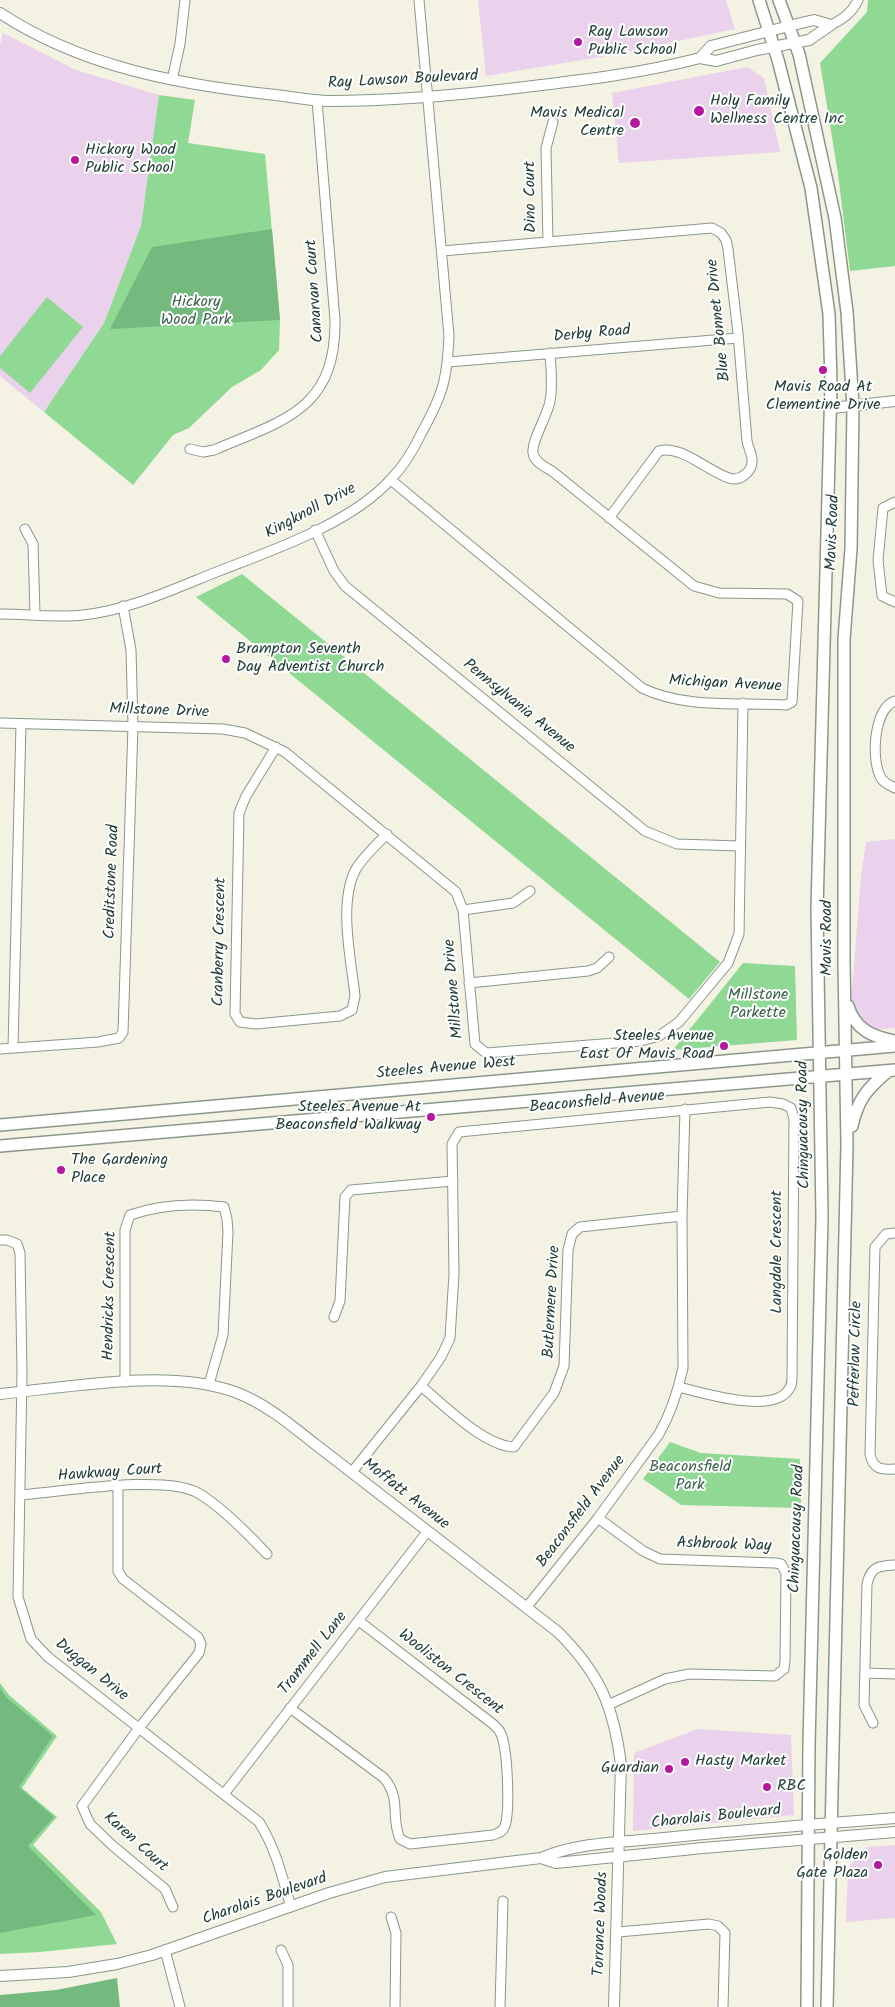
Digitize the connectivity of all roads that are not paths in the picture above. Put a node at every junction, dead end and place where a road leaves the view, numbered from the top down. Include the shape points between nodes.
1 (186, 0) edge
2 (419, 0) edge
3 (759, 0) edge
4 (779, 0) edge
5 (858, 0) edge
6 (0, 13) edge
7 (830, 25) junction
8 (789, 26) junction
9 (769, 31) junction
10 (795, 43) junction
11 (774, 46) junction
12 (700, 58) junction
13 (172, 80) junction
14 (428, 97) junction
15 (316, 100) junction
16 (553, 122) dead end
17 (548, 242) junction
18 (442, 251) junction
19 (738, 338) junction
20 (550, 353) junction
21 (448, 362) junction
22 (895, 401) edge
23 (853, 406) junction
24 (832, 408) junction
25 (190, 449) dead end
26 (391, 480) junction
27 (895, 502) edge
28 (609, 518) junction
29 (25, 530) dead end
30 (315, 530) junction
31 (895, 602) edge
32 (123, 606) junction
33 (0, 614) edge
34 (35, 614) junction
35 (824, 638) junction
36 (844, 639) junction
37 (895, 701) edge
38 (743, 703) junction
39 (0, 723) edge
40 (21, 724) junction
41 (133, 726) junction
42 (276, 747) junction
43 (895, 788) edge
44 (387, 834) junction
45 (740, 846) junction
46 (530, 890) dead end
47 (463, 910) junction
48 (609, 957) dead end
49 (470, 983) junction
50 (844, 994) junction
51 (895, 1041) edge
52 (895, 1046) edge
53 (13, 1047) junction
54 (0, 1049) edge
55 (846, 1051) junction
56 (820, 1053) junction
57 (891, 1070) edge
58 (846, 1075) junction
59 (820, 1076) junction
60 (685, 1110) junction
61 (0, 1125) edge
62 (847, 1145) junction
63 (0, 1146) edge
64 (453, 1181) junction
65 (682, 1216) junction
66 (895, 1233) edge
67 (0, 1240) edge
68 (334, 1317) dead end
69 (125, 1382) junction
70 (209, 1384) junction
71 (420, 1386) junction
72 (679, 1387) junction
73 (21, 1392) junction
74 (0, 1394) edge
75 (895, 1469) edge
76 (352, 1472) junction
77 (118, 1487) junction
78 (20, 1495) junction
79 (598, 1518) junction
80 (427, 1532) junction
81 (266, 1554) dead end
82 (895, 1565) edge
83 (526, 1608) junction
84 (359, 1621) junction
85 (865, 1673) junction
86 (895, 1674) edge
87 (608, 1705) junction
88 (290, 1708) junction
89 (873, 1723) dead end
90 (139, 1728) junction
91 (224, 1794) junction
92 (895, 1818) edge
93 (832, 1822) junction
94 (809, 1824) junction
95 (895, 1832) edge
96 (832, 1838) junction
97 (809, 1840) junction
98 (618, 1843) junction
99 (541, 1858) junction
100 (618, 1858) junction
101 (503, 1901) dead end
102 (291, 1906) junction
103 (173, 1907) dead end
104 (392, 1917) dead end
105 (618, 1932) junction
106 (165, 1950) junction
107 (281, 1950) dead end
108 (0, 1976) edge
109 (180, 2007) edge
110 (288, 2007) edge
111 (394, 2007) edge
112 (500, 2007) edge
113 (614, 2007) edge
114 (723, 2007) edge
115 (807, 2007) edge
116 (827, 2007) edge

1 - 13 street
2 - 14 street, Kingknoll Drive
3 - 9 main road, Mavis Road
4 - 8 main road, Mavis Road
5 - 7 street via 845,18
6 - 13 street, Ray Lawson Boulevard via 38,37 91,59
7 - 8 street, Ray Lawson Boulevard via 814,20
7 - 10 street, Ray Lawson Boulevard via 809,40
8 - 9 street, Ray Lawson Boulevard
8 - 10 main road, Mavis Road
9 - 11 main road, Mavis Road
9 - 12 street, Ray Lawson Boulevard via 711,46
10 - 11 street, Ray Lawson Boulevard
10 - 23 main road, Mavis Road via 834,218 847,312
11 - 12 street, Ray Lawson Boulevard via 716,61
11 - 24 main road, Mavis Road via 811,188 829,314
12 - 14 street, Ray Lawson Boulevard via 599,78
13 - 15 street, Ray Lawson Boulevard via 247,93
14 - 15 street, Ray Lawson Boulevard
14 - 18 street, Kingknoll Drive
15 - 25 street, Canarvan Court via 335,320 335,346 330,368 319,390 282,421 214,450
16 - 17 street, Dino Court via 546,148
17 - 18 street, Blue Bonnet Drive
17 - 19 street, Blue Bonnet Drive via 716,230 726,240
18 - 21 street, Kingknoll Drive via 448,310
19 - 20 street, Derby Road
19 - 28 street, Blue Bonnet Drive via 747,441 752,460 747,473 741,478 728,478 670,449 659,451
20 - 21 street, Derby Road
20 - 28 street, Michigan Avenue via 550,402 532,453 536,460
21 - 26 street, Kingknoll Drive via 446,378 434,410
22 - 23 street
23 - 24 street
23 - 36 main road, Mavis Road via 851,549
24 - 35 main road, Mavis Road
26 - 30 street, Kingknoll Drive via 364,503
26 - 38 street, Michigan Avenue via 638,686 668,698
27 - 31 street via 883,508 878,560 882,596
28 - 38 street, Michigan Avenue via 694,586 719,593 787,594 798,601 792,702 786,705
29 - 34 street via 34,544
30 - 32 street, Kingknoll Drive via 283,546
30 - 45 street, Pennsylvania Avenue via 334,571 345,586 645,831 677,844
32 - 34 street, Kingknoll Drive via 84,615
32 - 41 street, Creditstone Road via 131,650
33 - 34 street, Kingknoll Drive
35 - 36 main road
35 - 56 main road, Mavis Road via 817,909
36 - 50 main road, Mavis Road
37 - 43 street via 887,704 878,721 876,757 880,776
38 - 45 street, Millstone Drive
39 - 40 street, Millstone Drive
40 - 41 street, Millstone Drive
40 - 53 street
41 - 42 street, Millstone Drive via 223,729 245,733
41 - 53 street, Creditstone Road via 123,1032 119,1038 98,1042
42 - 44 street, Millstone Drive via 302,764
42 - 44 street, Cranberry Crescent via 239,813 235,1014 240,1022 256,1024 345,1015 352,1010 349,886 357,869
44 - 47 street, Millstone Drive via 456,892
45 - 49 street, Millstone Drive via 739,934 733,954 679,1022 659,1036 641,1041 486,1053 475,1044
46 - 47 street via 513,902
47 - 49 street, Millstone Drive
48 - 49 street via 588,971
50 - 51 main road via 852,1017 862,1029 878,1038
50 - 55 main road, Mavis Road
52 - 55 main road, Steeles Avenue West
53 - 54 street, Creditstone Road
55 - 56 main road, Steeles Avenue West
55 - 58 main road, Mavis Road
56 - 59 main road, Chinguacousy Road
56 - 61 main road, Steeles Avenue West
57 - 58 main road
57 - 62 main road via 868,1088 856,1108
58 - 59 main road
58 - 62 main road
59 - 63 main road
59 - 94 main road, Chinguacousy Road via 822,1217
60 - 64 street, Beaconsfield Avenue via 459,1132 452,1144
60 - 65 street, Beaconsfield Avenue
60 - 72 street, Langdale Crescent via 770,1102 791,1108 794,1119 792,1378 789,1389 774,1401 713,1397
62 - 93 main road
64 - 68 street via 351,1190 345,1197 340,1301
64 - 71 street, Beaconsfield Avenue via 454,1274 450,1338
65 - 71 street, Butlermere Drive via 580,1227 572,1234 568,1250 564,1366 554,1393 514,1447 503,1446 480,1433
65 - 72 street, Beaconsfield Avenue via 682,1368
66 - 75 street, Pefferlaw Circle via 886,1234 875,1246 870,1454 878,1469
67 - 73 street, Duggan Drive via 17,1244 20,1254
69 - 70 street, Moffatt Avenue via 153,1380
69 - 70 street, Hendricks Crescent via 125,1230 130,1215 150,1208 205,1205 224,1207 228,1219 223,1336
69 - 73 street, Moffatt Avenue
70 - 76 street, Moffatt Avenue via 237,1393 279,1416
71 - 76 street, Beaconsfield Avenue
72 - 79 street, Beaconsfield Avenue via 659,1434
73 - 74 street, Moffatt Avenue
73 - 78 street, Duggan Drive
76 - 80 street, Moffatt Avenue
77 - 78 street, Hawkway Court
77 - 81 street, Hawkway Court via 152,1483 176,1485 198,1493
77 - 90 street via 118,1571 122,1579 198,1637 201,1644 199,1653
78 - 90 street, Duggan Drive via 18,1597 31,1639 48,1657
79 - 83 street, Beaconsfield Avenue
79 - 87 street, Ashbrook Way via 643,1551 660,1559 775,1563 781,1564 786,1573 785,1660 784,1668 776,1676 689,1674 665,1679
80 - 83 street, Moffatt Avenue
80 - 84 street, Trammell Lane
82 - 85 street via 878,1566 870,1573
83 - 87 street, Moffatt Avenue via 558,1632 582,1657
84 - 88 street, Trammell Lane
84 - 88 street, Wooliston Crescent via 500,1732 506,1749 505,1827 493,1835 410,1844 400,1839 395,1830 393,1788
85 - 86 street
85 - 89 street via 864,1705
87 - 98 street, Moffatt Avenue via 618,1737 621,1765
88 - 91 street, Trammell Lane
90 - 91 street, Duggan Drive
90 - 103 street, Karen Court via 82,1806 90,1824 165,1889
91 - 102 street, Duggan Drive via 259,1822 271,1841
92 - 93 street, Charolais Boulevard
93 - 94 street, Charolais Boulevard
93 - 96 main road
94 - 97 main road, Chinguacousy Road
94 - 98 street, Charolais Boulevard
95 - 96 street, Charolais Boulevard
96 - 97 street, Charolais Boulevard
96 - 116 main road
97 - 100 street, Charolais Boulevard
97 - 115 main road, Chinguacousy Road
98 - 99 street, Charolais Boulevard via 560,1850
98 - 100 street, Torrance Woods
99 - 100 street, Charolais Boulevard via 556,1863
99 - 102 street, Charolais Boulevard via 385,1877
100 - 105 street, Torrance Woods
101 - 112 street
102 - 106 street, Charolais Boulevard
104 - 111 street via 396,1933
105 - 113 street, Torrance Woods
105 - 114 street via 709,1924 718,1926 725,1933
106 - 108 street, Charolais Boulevard via 117,1964 68,1972
106 - 109 street
107 - 110 street via 288,1965

